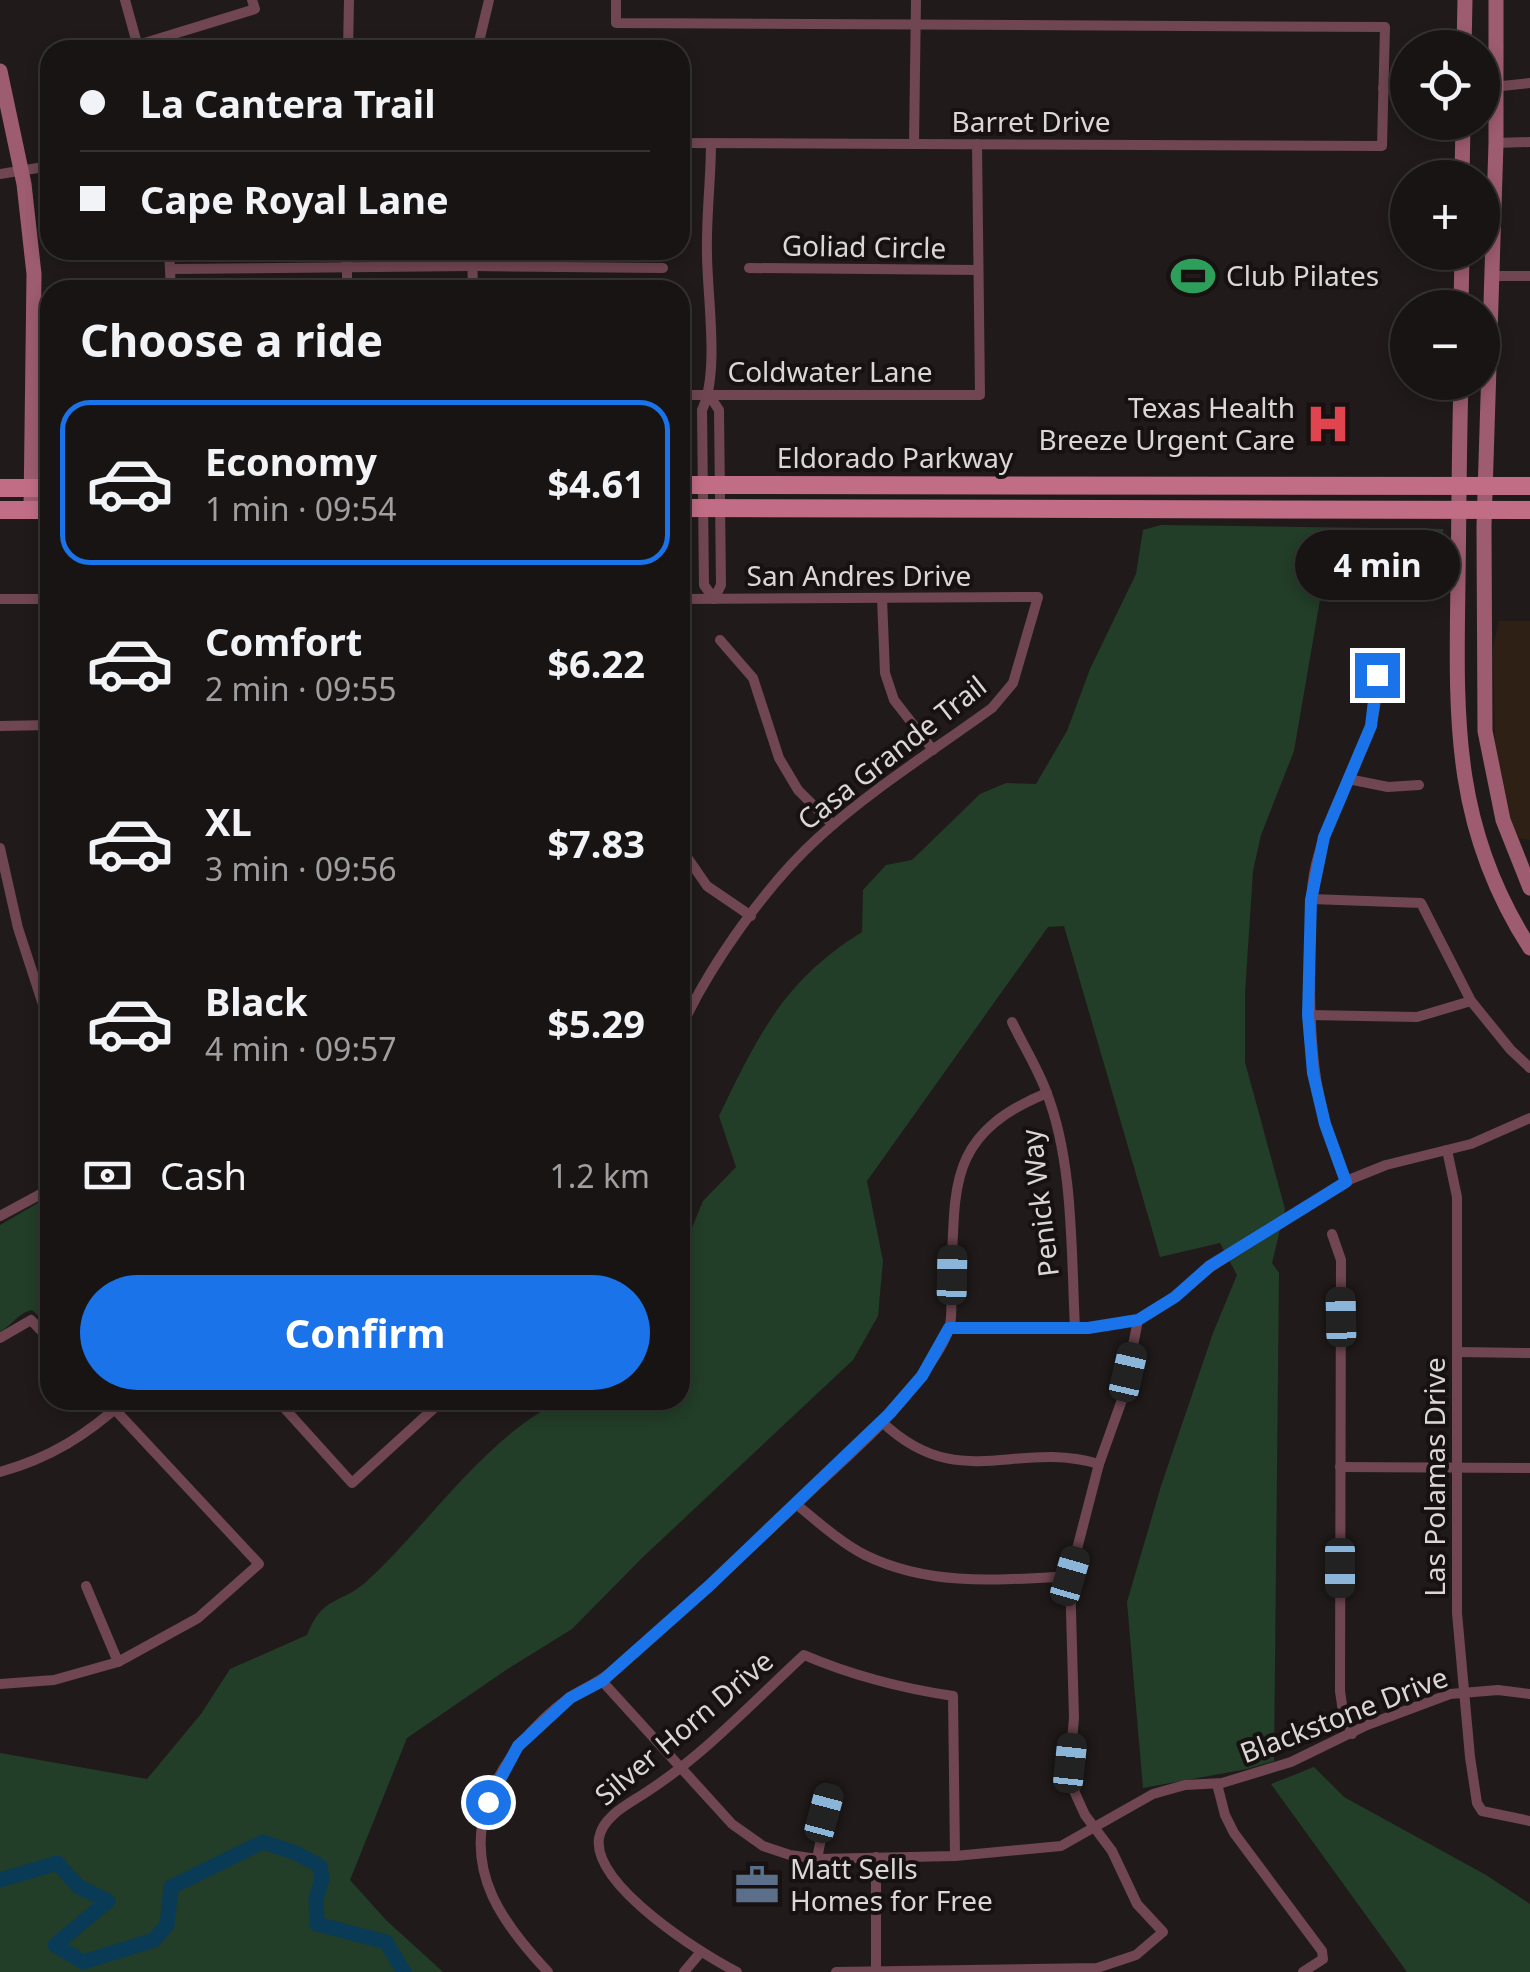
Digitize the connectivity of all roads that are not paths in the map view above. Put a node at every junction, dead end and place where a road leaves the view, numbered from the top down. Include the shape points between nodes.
1 (125, 0) edge
2 (349, 0) edge
3 (489, 0) edge
4 (616, 0) edge
5 (916, 0) edge
6 (1465, 0) edge
7 (1496, 0) edge
8 (254, 5) edge
9 (916, 24) junction
10 (1464, 30) edge
11 (1494, 30) edge
12 (136, 40) edge
13 (160, 40) edge
14 (348, 40) edge
15 (479, 40) edge
16 (0, 71) edge
17 (1530, 83) edge
18 (1500, 87) edge
19 (1383, 88) junction
20 (1390, 88) edge
21 (1496, 140) edge
22 (1530, 142) edge
23 (690, 143) edge
24 (711, 143) junction
25 (1496, 143) junction
26 (914, 144) junction
27 (977, 144) junction
28 (40, 167) edge
29 (22, 170) junction
30 (0, 174) edge
31 (170, 260) edge
32 (346, 260) edge
33 (472, 260) edge
34 (472, 266) junction
35 (346, 267) junction
36 (664, 268) dead end
37 (749, 268) dead end
38 (171, 269) junction
39 (978, 270) junction
40 (1462, 270) edge
41 (1462, 274) junction
42 (1491, 276) junction
43 (1530, 276) edge
44 (171, 280) edge
45 (347, 280) edge
46 (472, 280) edge
47 (1462, 290) edge
48 (690, 394) edge
49 (709, 394) junction
50 (1461, 400) edge
51 (40, 457) edge
52 (690, 485) edge
53 (711, 485) junction
54 (1221, 486) junction
55 (1459, 486) junction
56 (1485, 486) junction
57 (1530, 486) edge
58 (0, 488) edge
59 (40, 488) edge
60 (690, 508) edge
61 (712, 508) junction
62 (0, 510) edge
63 (40, 510) edge
64 (1220, 510) junction
65 (1459, 510) junction
66 (1485, 510) junction
67 (1530, 510) edge
68 (882, 598) junction
69 (1038, 598) joint
70 (0, 599) edge
71 (40, 599) edge
72 (690, 599) edge
73 (714, 599) junction
74 (720, 640) dead end
75 (1388, 656) dead end
76 (1457, 706) junction
77 (1485, 708) junction
78 (40, 725) edge
79 (0, 726) edge
80 (933, 750) junction
81 (1348, 778) junction
82 (1419, 786) dead end
83 (833, 826) junction
84 (0, 848) edge
85 (1514, 854) junction
86 (690, 861) edge
87 (1488, 864) junction
88 (1530, 888) edge
89 (1311, 900) junction
90 (752, 916) junction
91 (1530, 948) edge
92 (40, 995) edge
93 (1471, 1002) junction
94 (690, 1007) edge
95 (1308, 1015) junction
96 (1012, 1022) dead end
97 (1530, 1068) edge
98 (1047, 1092) junction
99 (1530, 1118) edge
100 (1447, 1150) junction
101 (1346, 1182) junction
102 (40, 1194) edge
103 (0, 1216) edge
104 (1332, 1234) dead end
105 (1138, 1320) junction
106 (949, 1328) junction
107 (1075, 1328) junction
108 (40, 1329) edge
109 (0, 1338) edge
110 (1459, 1352) junction
111 (1530, 1353) edge
112 (115, 1410) joint
113 (286, 1410) edge
114 (432, 1410) edge
115 (881, 1421) junction
116 (1100, 1464) junction
117 (1340, 1467) junction
118 (1457, 1467) junction
119 (1530, 1468) edge
120 (0, 1472) edge
121 (796, 1504) junction
122 (1070, 1576) junction
123 (86, 1586) dead end
124 (118, 1662) junction
125 (602, 1681) junction
126 (0, 1684) edge
127 (1463, 1693) junction
128 (1530, 1694) edge
129 (1352, 1734) junction
130 (681, 1767) junction
131 (1217, 1784) junction
132 (830, 1792) dead end
133 (1530, 1821) edge
134 (1096, 1829) junction
135 (955, 1856) junction
136 (876, 1858) junction
137 (817, 1859) junction
138 (700, 1954) junction
139 (876, 1970) edge
140 (1097, 1970) edge
141 (548, 1972) edge
142 (684, 1972) edge
143 (737, 1972) edge
144 (836, 1972) edge
145 (1303, 1972) edge

1 - 12 street
2 - 14 street
3 - 15 street
4 - 9 street via 616,22
5 - 9 street
6 - 10 main road
7 - 11 main road
8 - 13 street
9 - 19 street via 1384,27
9 - 26 street
16 - 29 main road
17 - 18 street
19 - 20 street
19 - 27 street, Barret Drive via 1382,146
21 - 25 main road
22 - 25 street
23 - 24 street, Barret Drive
24 - 26 street, Barret Drive
24 - 49 street
25 - 42 main road
26 - 27 street, Barret Drive
27 - 39 street
28 - 29 street
29 - 30 street
29 - 51 main road via 34,274
31 - 38 street
32 - 35 street
33 - 34 street
34 - 35 street
34 - 36 street
34 - 46 street
35 - 38 street
35 - 45 street
37 - 39 street, Goliad Circle
38 - 44 street
39 - 49 street, Coldwater Lane via 980,394
40 - 41 main road
41 - 42 main road
41 - 47 main road
42 - 43 street
42 - 56 main road
48 - 49 street, Coldwater Lane
49 - 53 street via 702,410
49 - 53 street via 718,410
50 - 55 main road
52 - 53 main road, Eldorado Parkway
53 - 54 main road, Eldorado Parkway
53 - 61 street
53 - 61 street
54 - 55 main road, Eldorado Parkway
54 - 64 main road
55 - 56 main road, Eldorado Parkway
55 - 65 main road
56 - 57 main road, Eldorado Parkway
56 - 66 main road
58 - 59 main road
60 - 61 main road, Eldorado Parkway
61 - 64 main road, Eldorado Parkway
61 - 73 street via 722,586
61 - 73 street via 704,585
62 - 63 main road
64 - 65 main road, Eldorado Parkway
65 - 66 main road, Eldorado Parkway
65 - 76 main road
66 - 67 main road, Eldorado Parkway
66 - 77 main road
68 - 69 street, San Andres Drive
68 - 73 street, San Andres Drive
68 - 80 street via 889,686
69 - 80 street, Casa Grande Trail via 1013,683 992,708
70 - 71 street
72 - 73 street, San Andres Drive
74 - 83 street via 754,678 778,758
75 - 81 street via 1377,675 1371,726
76 - 77 main road
76 - 87 main road via 1461,765
77 - 85 main road via 1488,749
78 - 79 street
80 - 83 street, Casa Grande Trail
81 - 82 street via 1388,788
81 - 89 street via 1320,850
83 - 90 street, Casa Grande Trail via 777,880
84 - 92 street
85 - 87 main road
85 - 88 main road
86 - 90 street via 707,886
87 - 91 main road
89 - 93 street via 1421,903
89 - 95 street
90 - 94 street, Casa Grande Trail
93 - 95 street via 1417,1017
93 - 97 street
95 - 101 street via 1316,1088
96 - 98 street, Penick Way
98 - 106 street via 985,1130 962,1162 952,1202
98 - 107 street, Penick Way via 1068,1198
99 - 100 street
100 - 101 street
100 - 110 street, Las Polamas Drive via 1457,1197
101 - 105 street via 1210,1266
102 - 103 street
104 - 117 street via 1341,1260
105 - 107 street
105 - 116 street via 1123,1397
106 - 107 street
106 - 115 street via 922,1376
108 - 109 street via 32,1320
110 - 111 street
110 - 118 street, Las Polamas Drive
112 - 120 street via 74,1442
112 - 124 street via 259,1564 198,1618
113 - 114 street via 352,1483
115 - 116 street via 920,1452 948,1461 1078,1458
115 - 121 street
116 - 122 street
117 - 118 street
117 - 129 street via 1340,1691
118 - 119 street
118 - 127 street, Las Polamas Drive
121 - 122 street via 865,1554 928,1576
121 - 125 street
122 - 134 street via 1070,1763 1075,1793
123 - 124 street
124 - 126 street via 54,1680
125 - 130 street, Blackstone Drive
125 - 141 street via 570,1698 518,1746 485,1816 480,1843 495,1906
127 - 128 street, Blackstone Drive
127 - 129 street, Blackstone Drive
127 - 133 street, Las Polamas Drive via 1477,1804 1482,1812
129 - 131 street, Blackstone Drive via 1291,1762
130 - 135 street, Silver Horn Drive via 804,1655 899,1688 953,1696
130 - 137 street, Blackstone Drive via 732,1824 763,1846
130 - 138 street, Silver Horn Drive via 604,1824 599,1840 603,1860 620,1884
131 - 134 street, Blackstone Drive via 1153,1794
131 - 145 street via 1234,1833 1322,1950 1323,1959
132 - 137 street
134 - 135 street, Blackstone Drive via 1061,1846
134 - 140 street via 1137,1904 1163,1932 1136,1955
135 - 136 street, Blackstone Drive
136 - 137 street, Blackstone Drive
136 - 139 street
138 - 142 street
138 - 143 street
139 - 140 street
139 - 144 street

